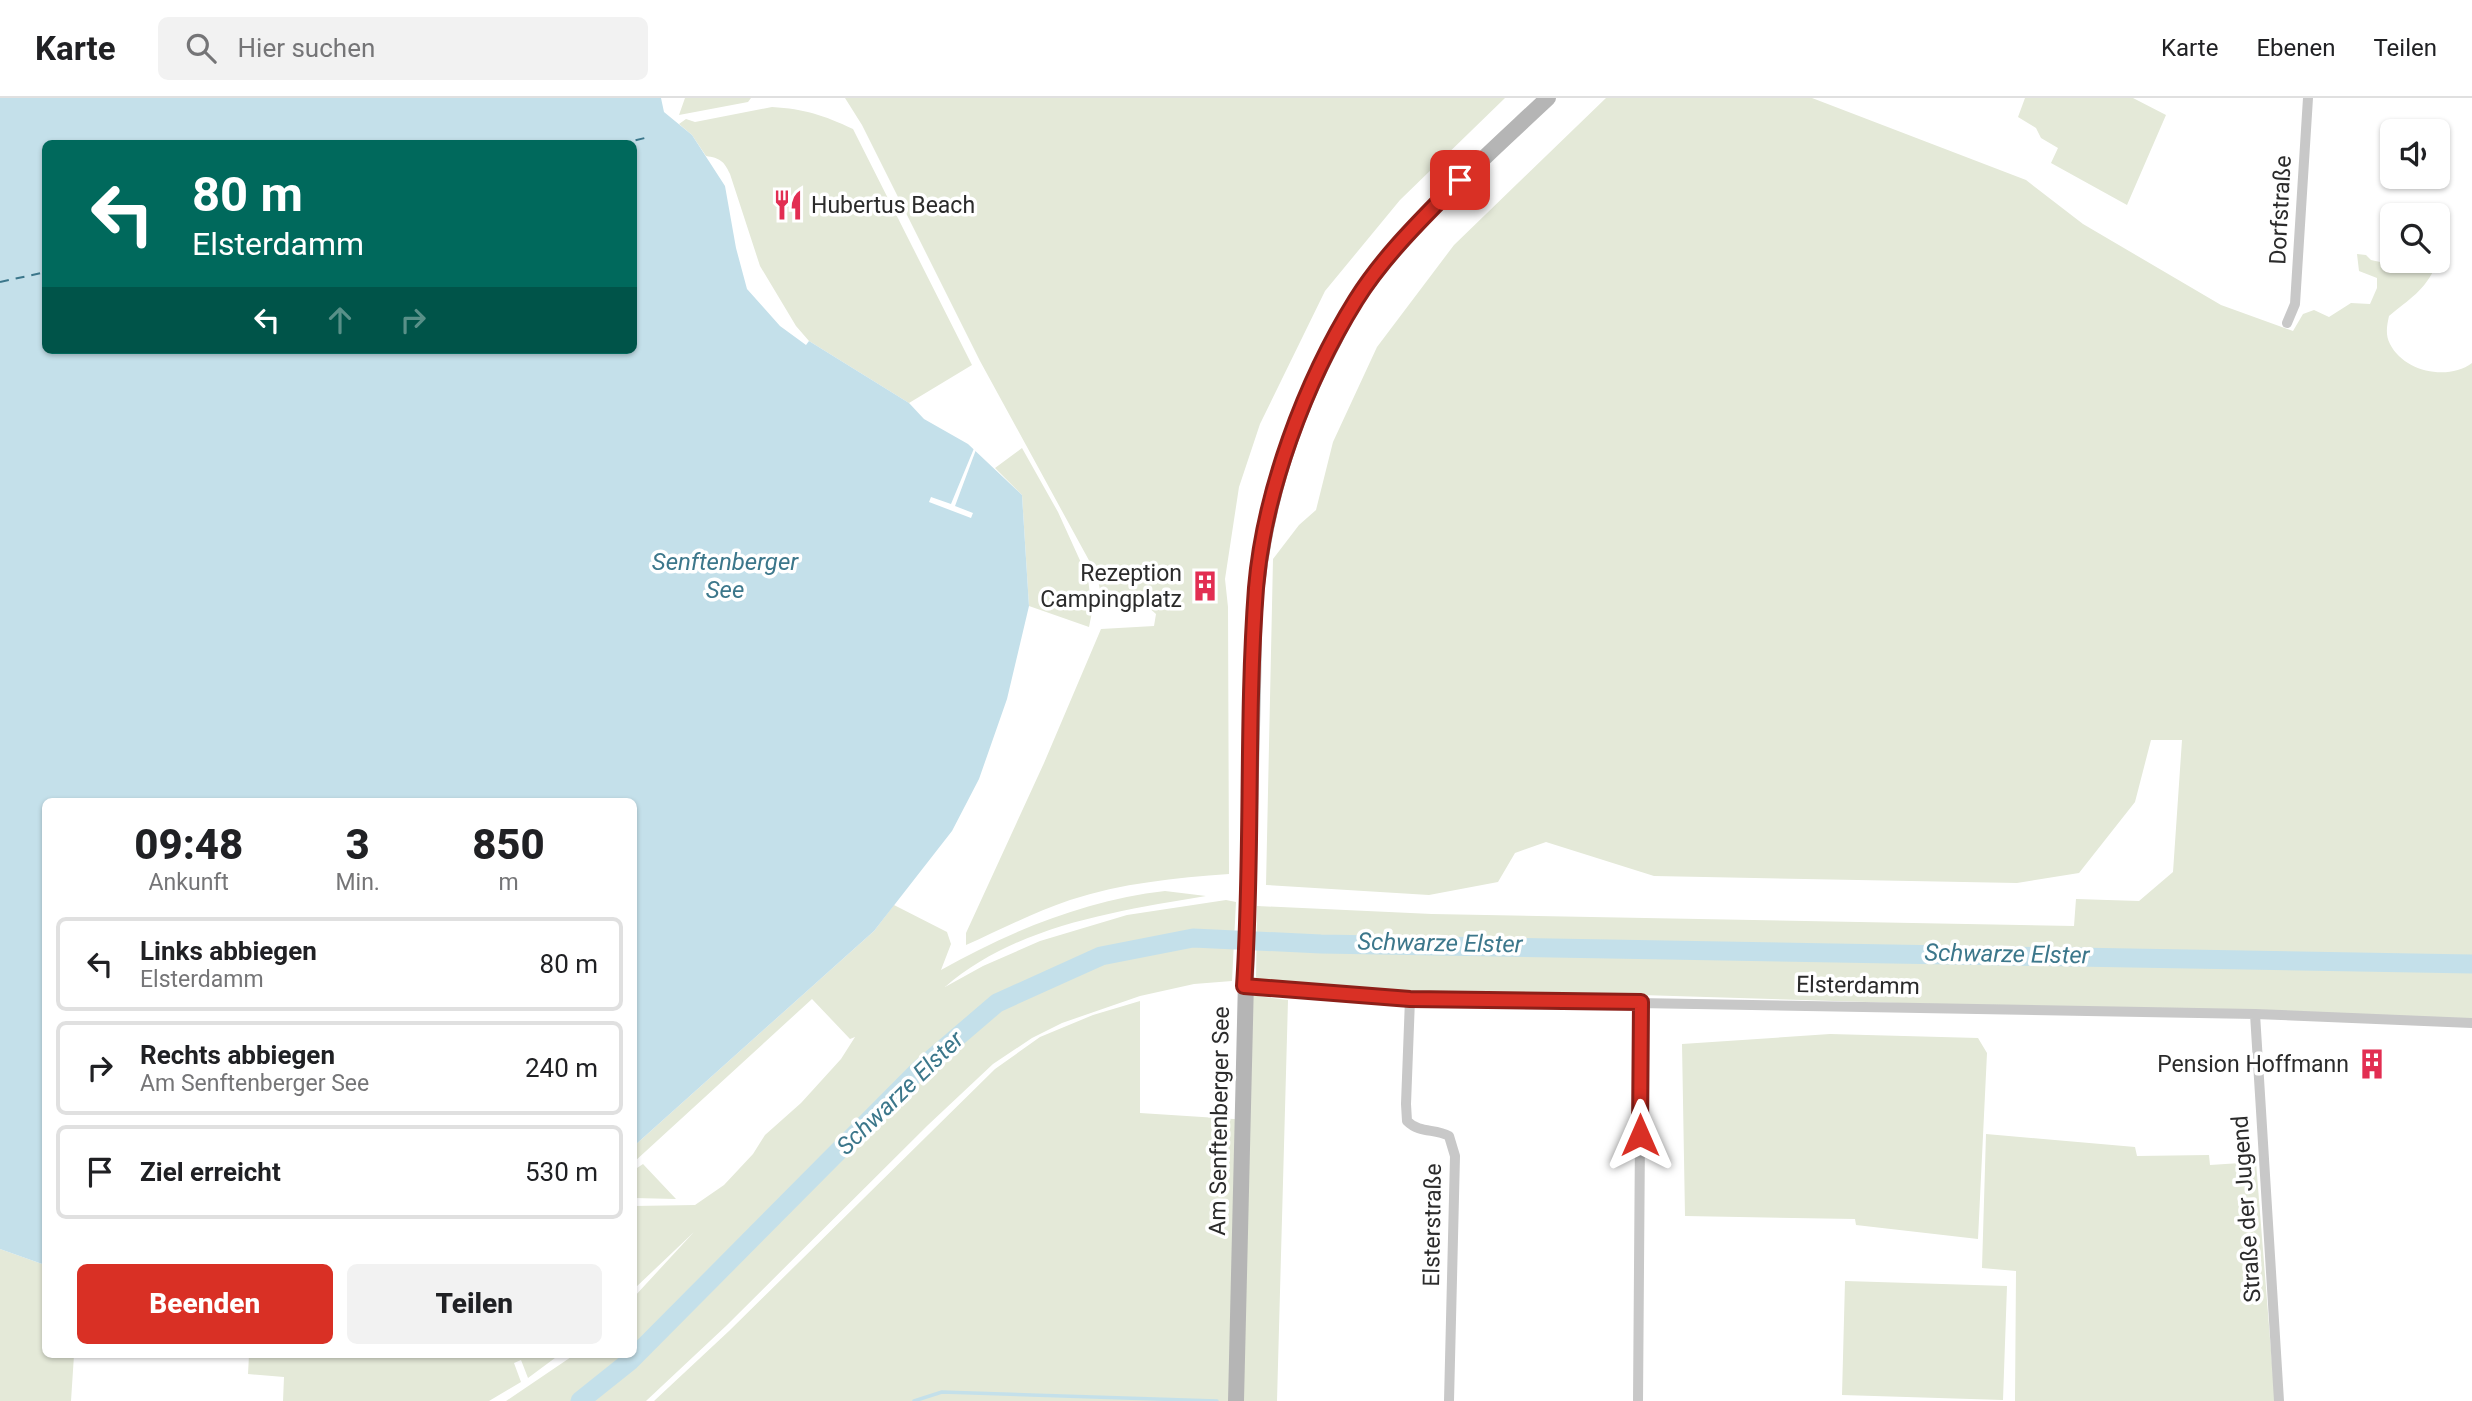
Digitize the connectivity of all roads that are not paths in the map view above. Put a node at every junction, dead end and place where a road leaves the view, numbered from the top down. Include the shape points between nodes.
1 (1548, 98) edge
2 (2308, 98) edge
3 (2287, 323) dead end
4 (1245, 978) junction
5 (1410, 999) junction
6 (1641, 1002) junction
7 (2255, 1014) junction
8 (2472, 1023) edge
9 (1236, 1401) edge
10 (1449, 1401) edge
11 (1638, 1401) edge
12 (2279, 1401) edge

1 - 4 street, Am Senftenberger See via 1393,251 1356,299 1321,366 1282,463 1256,587
2 - 3 street, Dorfstraße via 2295,304
4 - 5 street, Elsterdamm
4 - 9 street, Am Senftenberger See
5 - 6 street, Elsterdamm
5 - 10 street, Elsterstraße via 1408,1121 1419,1130 1449,1136 1455,1156
6 - 7 street, Elsterdamm
6 - 11 street
7 - 8 street, Elsterdamm
7 - 12 street, Straße der Jugend

